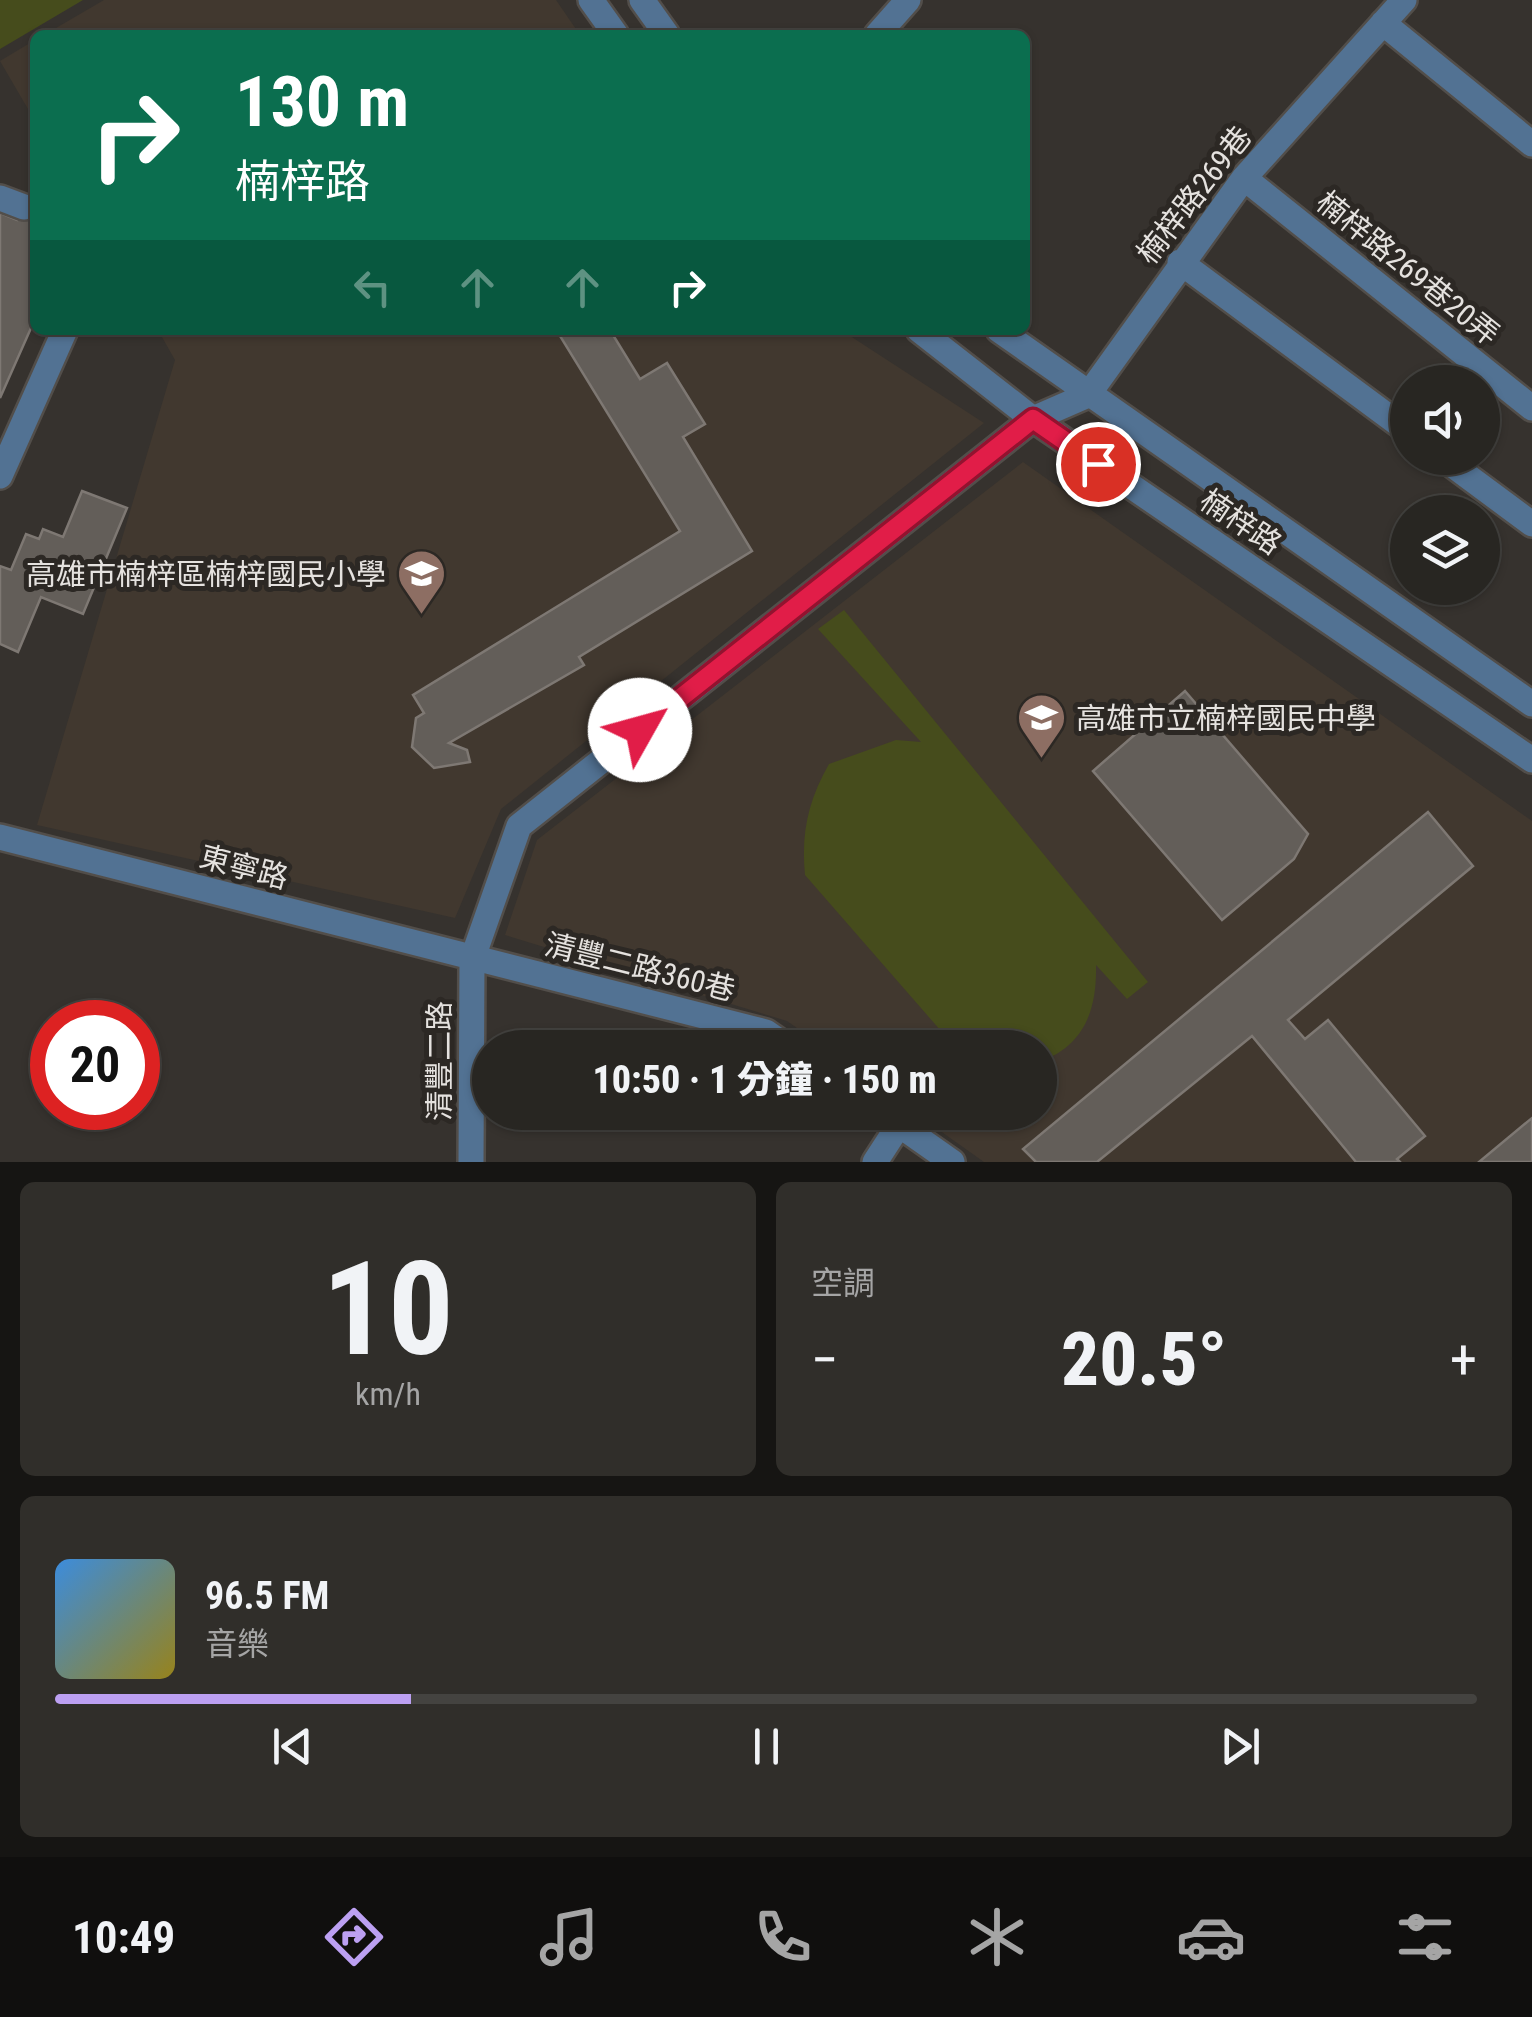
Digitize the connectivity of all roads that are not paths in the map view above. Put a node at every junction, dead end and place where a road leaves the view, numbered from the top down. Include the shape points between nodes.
1 (591, 0) edge
2 (642, 0) edge
3 (908, 0) edge
4 (1404, 0) edge
5 (1383, 23) junction
6 (612, 30) edge
7 (663, 30) edge
8 (881, 30) edge
9 (1532, 144) edge
10 (1244, 178) junction
11 (1180, 262) junction
12 (63, 335) edge
13 (925, 335) edge
14 (1006, 335) edge
15 (1088, 396) junction
16 (1532, 408) edge
17 (1390, 418) edge
18 (1033, 419) junction
19 (1466, 475) edge
20 (0, 476) edge
21 (1532, 524) edge
22 (1532, 704) edge
23 (1529, 753) edge
24 (0, 837) edge
25 (472, 960) junction
26 (758, 1030) edge
27 (886, 1130) edge
28 (906, 1130) edge
29 (472, 1162) edge
30 (875, 1162) edge
31 (952, 1162) edge

1 - 6 street
2 - 7 street
3 - 8 street
4 - 5 street, 楠梓路269巷
5 - 9 street
5 - 10 street, 楠梓路269巷
10 - 11 street, 楠梓路269巷
10 - 16 street, 楠梓路269巷20弄
11 - 15 street, 楠梓路269巷
11 - 17 street
12 - 20 street
13 - 18 street, 楠梓路
14 - 15 street, 楠梓路
15 - 18 street
15 - 22 street, 楠梓路
18 - 23 street, 楠梓路
18 - 25 street, 清豐二路 via 519,826
19 - 21 street
24 - 25 street, 東寧路
25 - 26 street, 清豐二路360巷
25 - 29 street, 清豐二路
27 - 30 street
28 - 31 street

